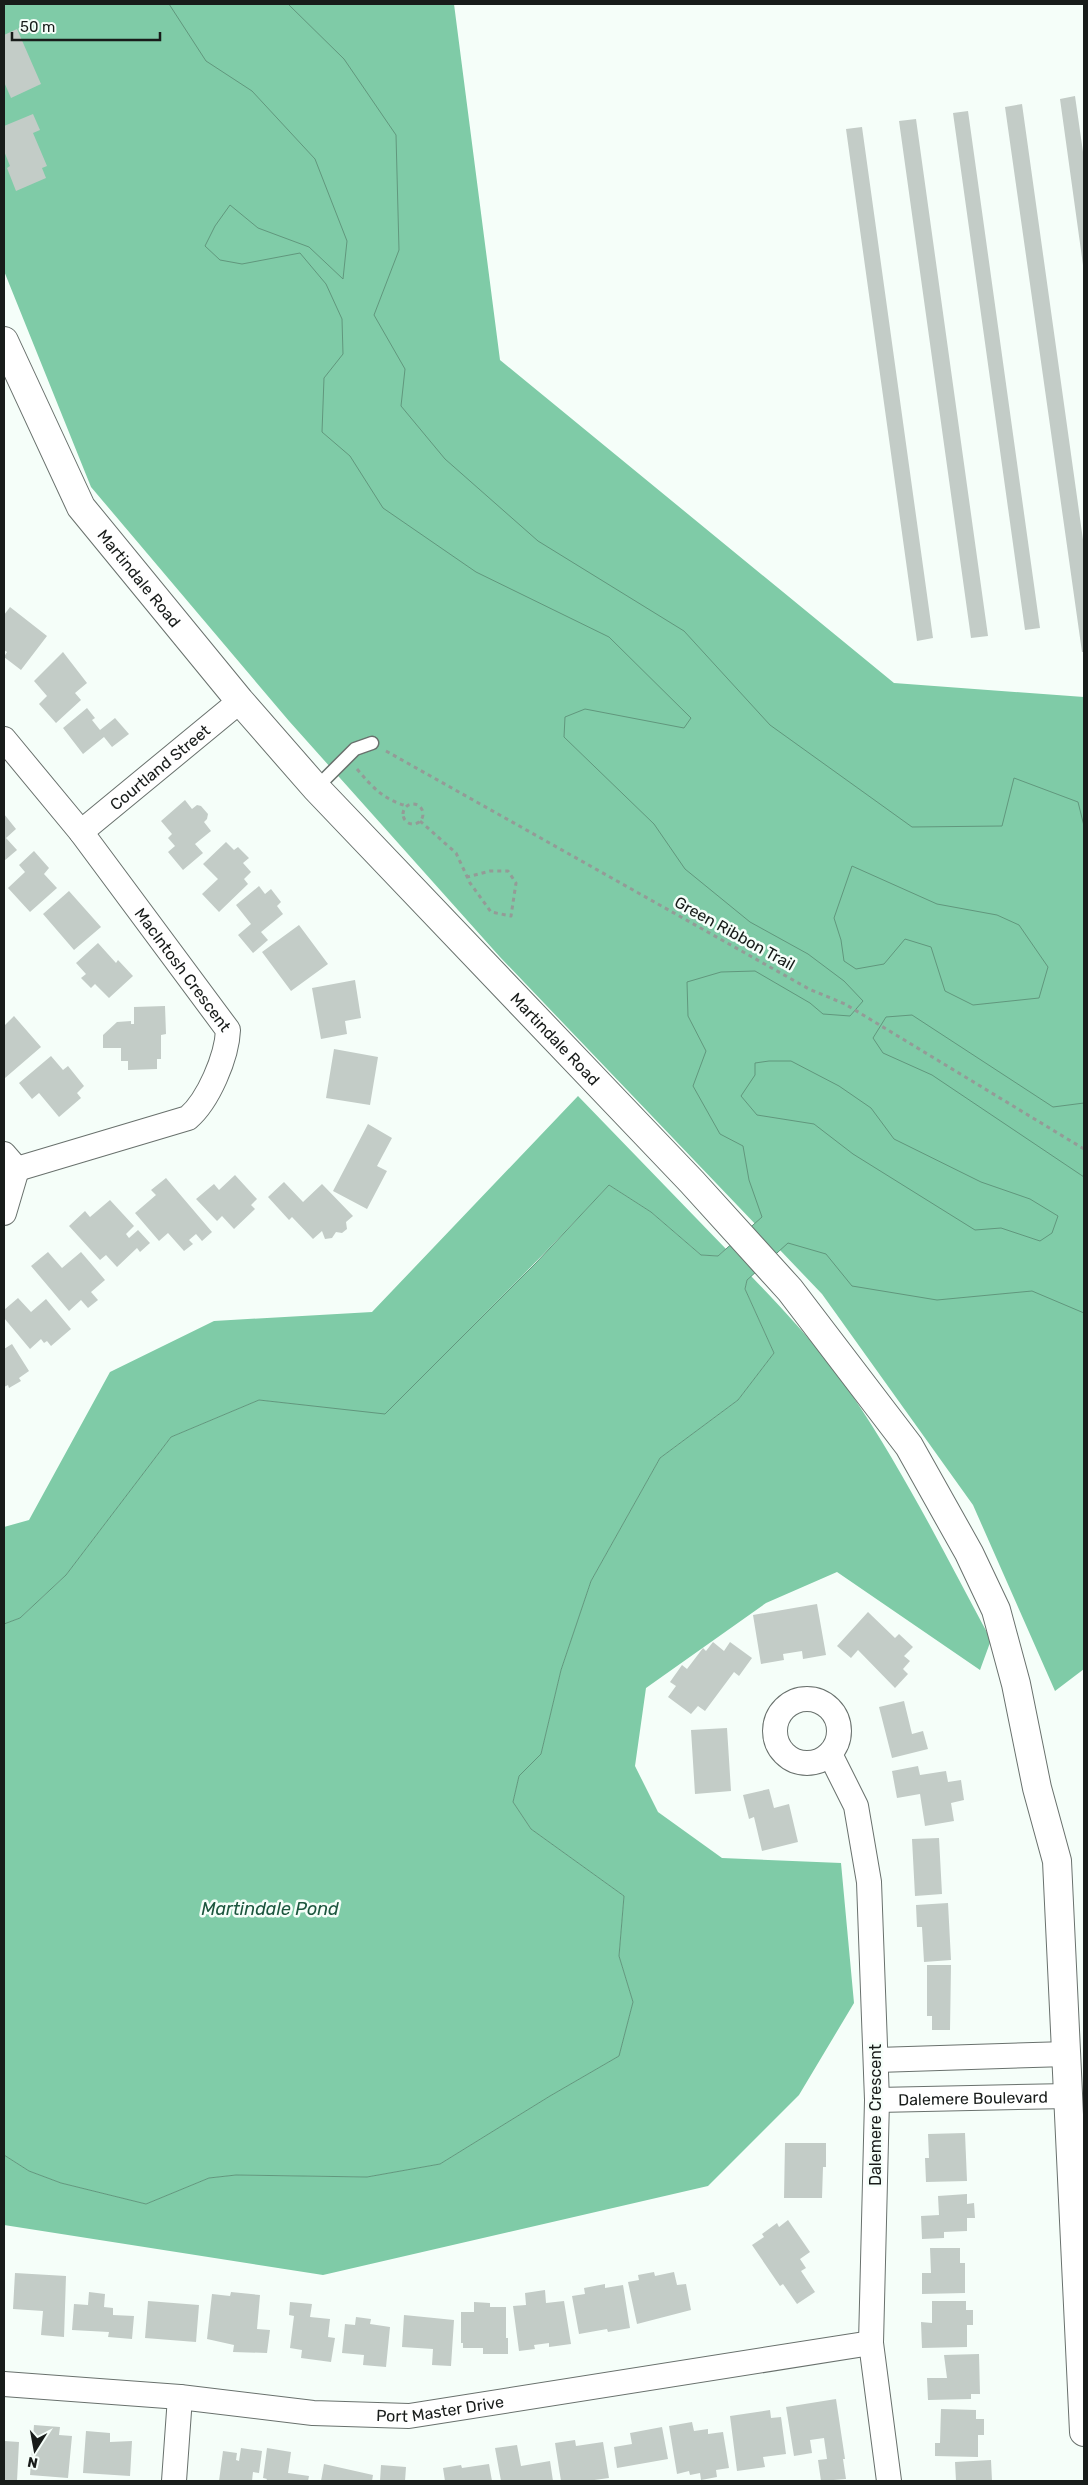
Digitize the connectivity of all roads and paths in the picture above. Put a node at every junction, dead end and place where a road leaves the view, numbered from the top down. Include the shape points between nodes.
1 (5, 346) edge
2 (240, 701) junction
3 (4, 738) edge
4 (372, 744) joint
5 (347, 758) junction
6 (316, 788) junction
7 (407, 806) junction
8 (420, 821) junction
9 (80, 832) junction
10 (467, 878) junction
11 (1084, 1148) edge
12 (10, 1161) edge
13 (4, 1213) edge
14 (830, 1754) dead end
15 (877, 2060) junction
16 (1070, 2073) junction
17 (877, 2100) junction
18 (871, 2343) junction
19 (4, 2384) edge
20 (180, 2397) junction
21 (1084, 2432) edge
22 (174, 2481) edge
23 (889, 2481) edge

1 - 2 main road, Martindale Road via 81,506
2 - 6 main road, Martindale Road
2 - 9 street, Courtland Street
3 - 9 street, MacIntosh Crescent
4 - 5 lane via 356,749
4 - 11 path, Green Ribbon Trail via 809,989 845,1004
5 - 6 lane
5 - 7 path via 380,794 394,803
6 - 16 main road, Martindale Road via 692,1182 790,1290 909,1446 969,1553 996,1610 1016,1684 1037,1788 1057,1861
7 - 8 path via 414,804 422,809
7 - 8 path via 402,814 404,820 414,824
8 - 10 path via 456,853
9 - 12 street, MacIntosh Crescent via 222,1020 228,1030 228,1048 199,1109 188,1118
10 - 10 path via 491,912 511,916 516,883 508,871 490,871
12 - 13 street
14 - 15 street, Dalemere Crescent via 856,1806 870,1882
15 - 16 street
15 - 17 street, Dalemere Crescent
16 - 17 street, Dalemere Boulevard
16 - 21 main road, Martindale Road
17 - 18 street, Dalemere Crescent
18 - 20 street, Port Master Drive via 409,2416 312,2413
18 - 23 street, Dalemere Crescent
19 - 20 street, Port Master Drive
20 - 22 street

